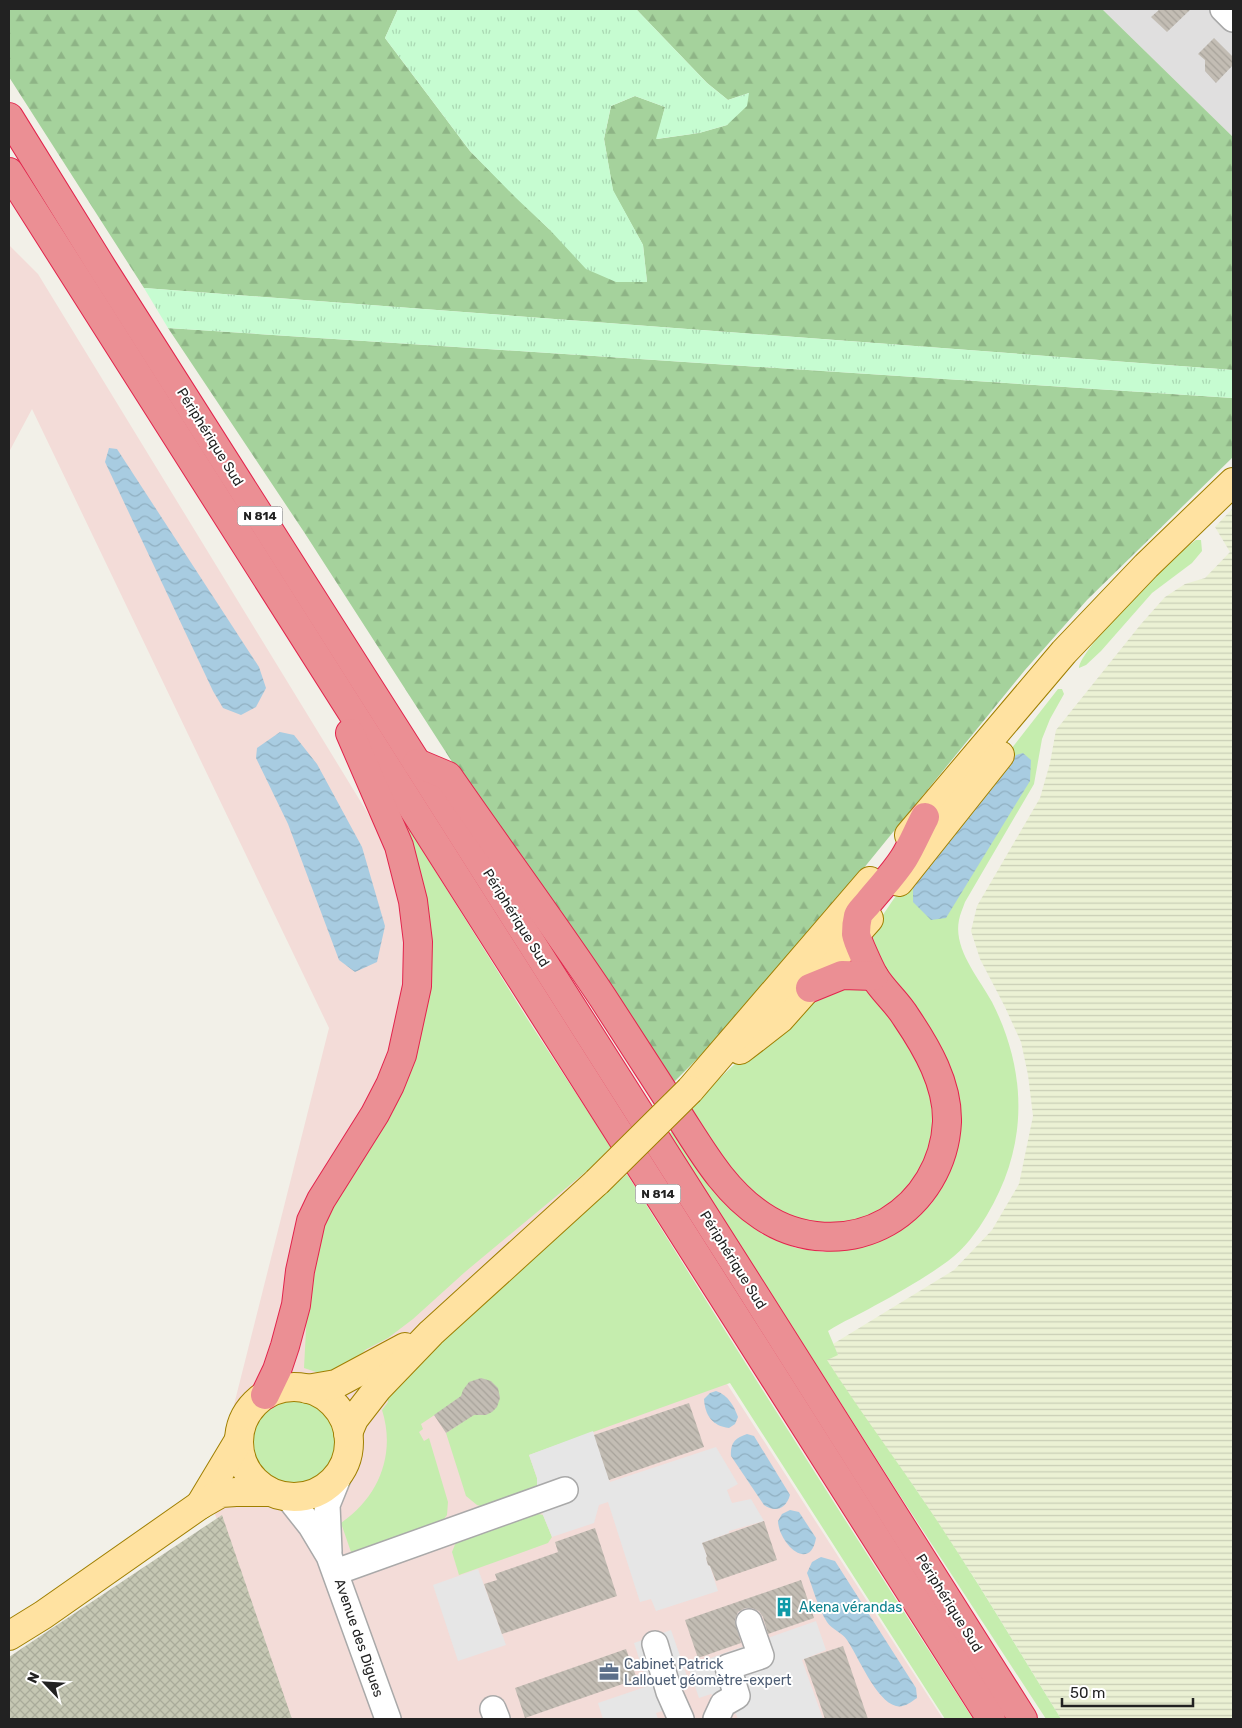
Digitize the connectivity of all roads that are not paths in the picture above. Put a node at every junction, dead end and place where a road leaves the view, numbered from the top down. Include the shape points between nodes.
1 (1222, 9) edge
2 (1233, 19) edge
3 (9, 117) edge
4 (9, 172) edge
5 (1233, 482) edge
6 (1146, 566) junction
7 (324, 670) junction
8 (417, 763) junction
9 (925, 817) junction
10 (856, 934) junction
11 (874, 976) junction
12 (810, 988) junction
13 (690, 1090) junction
14 (430, 1333) junction
15 (307, 1388) junction
16 (265, 1395) junction
17 (348, 1433) junction
18 (239, 1440) junction
19 (342, 1468) junction
20 (565, 1490) dead end
21 (279, 1494) junction
22 (200, 1505) junction
23 (332, 1564) junction
24 (750, 1622) dead end
25 (9, 1636) edge
26 (655, 1644) dead end
27 (388, 1719) edge
28 (680, 1719) edge
29 (686, 1719) edge
30 (704, 1719) edge
31 (716, 1719) edge
32 (990, 1719) edge
33 (1023, 1719) edge

1 - 2 street
3 - 8 highway, Périphérique Sud / N 814
4 - 7 highway, Périphérique Sud / N 814
5 - 6 main road
6 - 9 main road via 1064,652
6 - 10 main road via 993,765
7 - 16 highway, N 814 via 399,846 413,901 418,942 417,986 402,1055 390,1085 311,1221 296,1305 277,1370
7 - 32 highway, Périphérique Sud / N 814
8 - 11 highway via 448,776 599,992 724,1181 760,1214 801,1234 847,1236 887,1221 903,1211 923,1190 944,1147 946,1106 937,1073 906,1017
8 - 33 highway, Périphérique Sud / N 814
9 - 10 highway via 904,859 858,915
9 - 13 main road
10 - 11 highway
10 - 12 main road
11 - 12 highway via 842,975
12 - 13 main road via 780,1019
13 - 14 main road, bridge via 597,1182
14 - 15 main road via 336,1384
14 - 17 main road via 378,1388 354,1419
15 - 16 main road via 283,1388
15 - 17 main road via 331,1402 342,1416
16 - 18 main road via 251,1407 243,1420
17 - 19 main road via 348,1452
18 - 21 main road via 241,1458 247,1471 259,1484
18 - 22 main road
19 - 21 main road via 320,1490 304,1496
19 - 23 street via 327,1505
20 - 23 street
21 - 22 main road via 221,1493
21 - 23 street via 311,1526
22 - 25 main road
23 - 27 street, Avenue des Digues
24 - 31 street via 761,1656 728,1667 736,1696 723,1704
26 - 28 street
29 - 30 street

